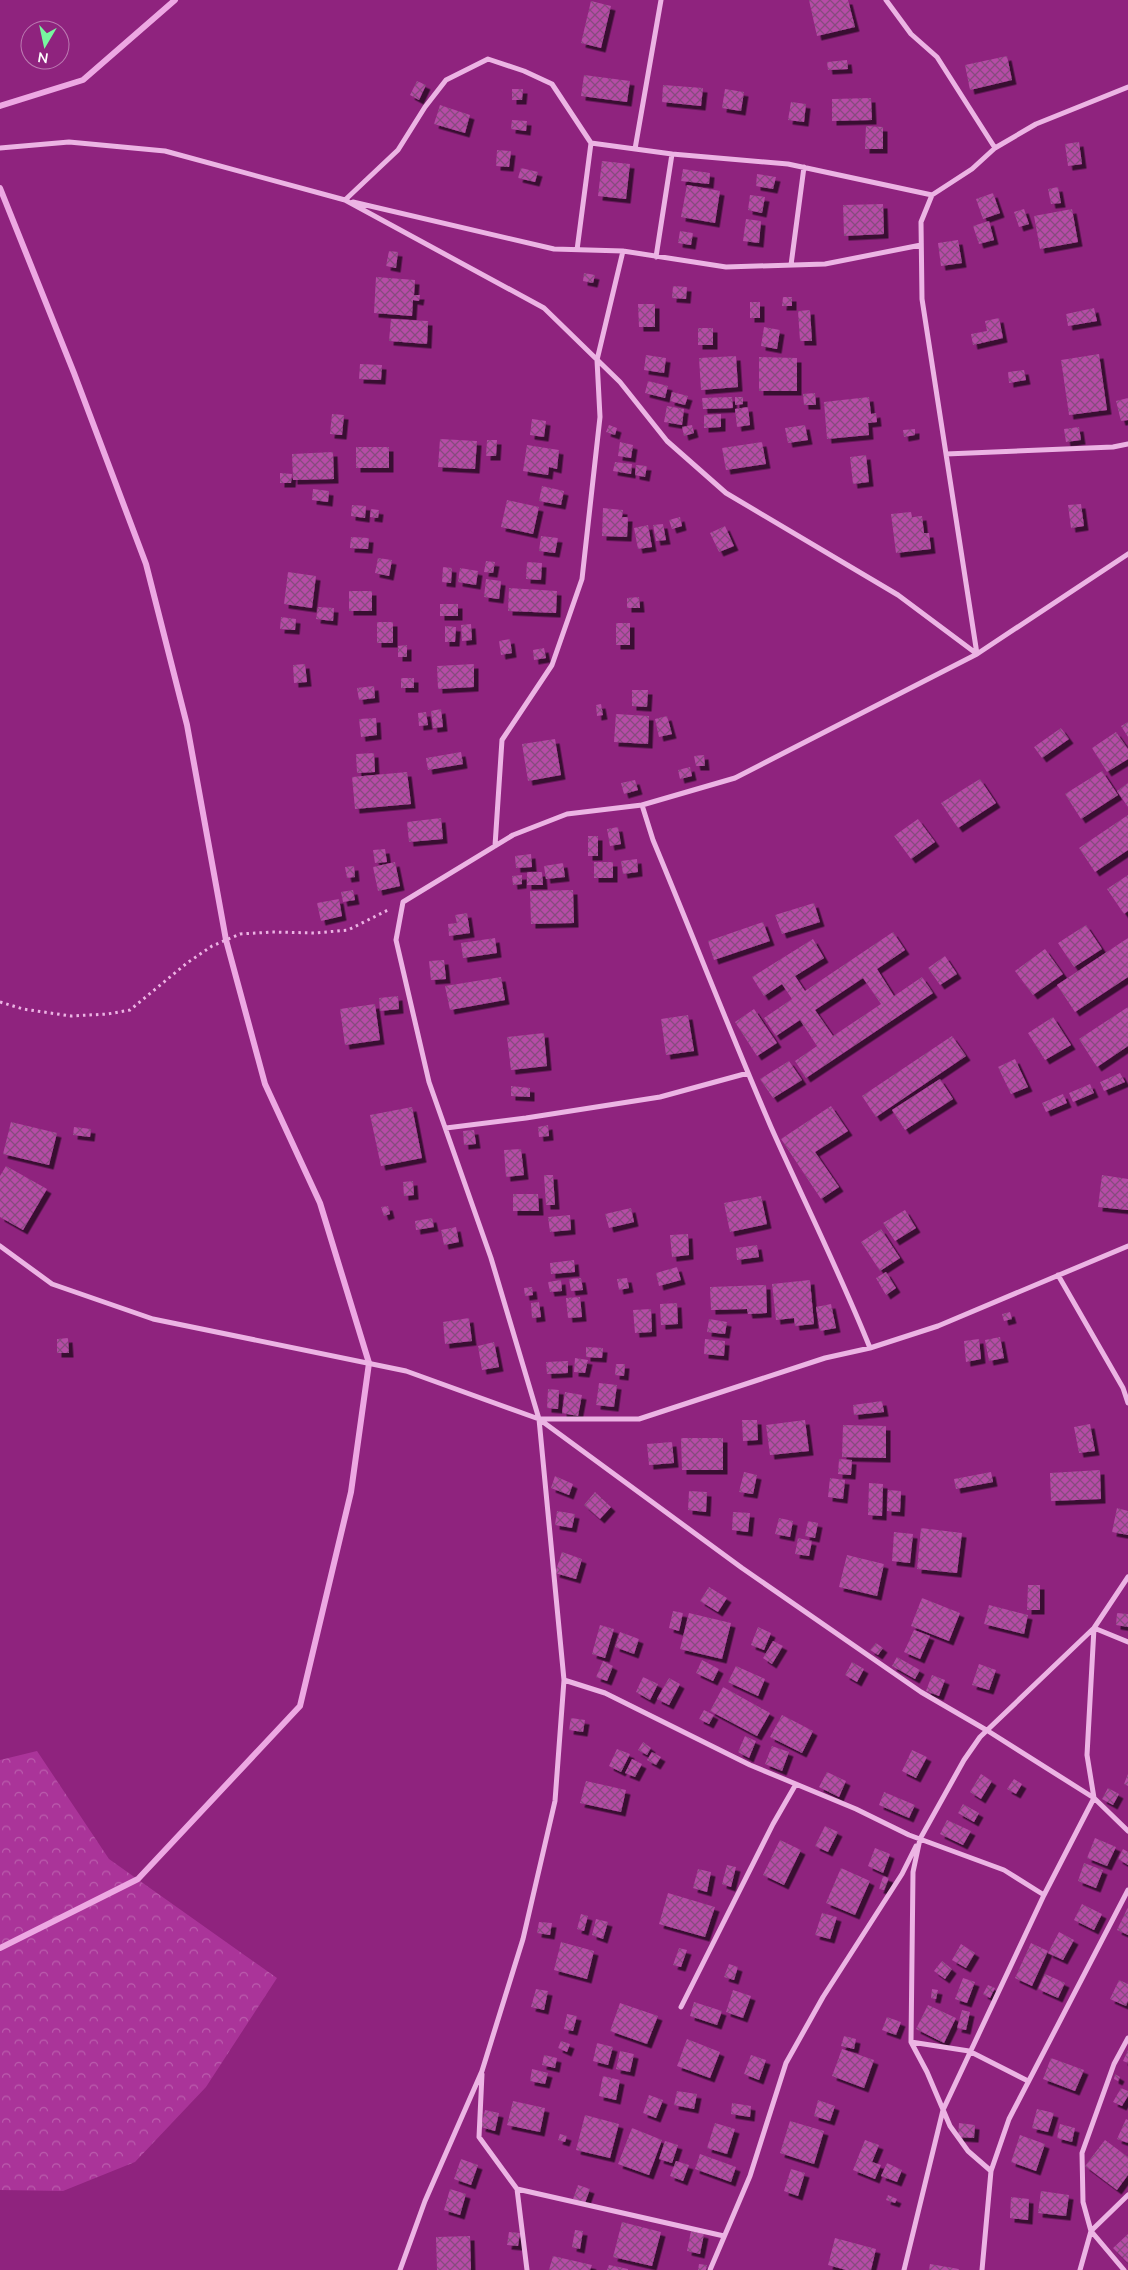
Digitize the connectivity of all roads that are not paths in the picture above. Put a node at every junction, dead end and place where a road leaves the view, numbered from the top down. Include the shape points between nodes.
1 (661, 0) edge
2 (886, 0) edge
3 (1128, 87) edge
4 (591, 143) junction
5 (0, 148) edge
6 (995, 148) junction
7 (635, 149) junction
8 (672, 154) junction
9 (804, 167) junction
10 (932, 195) junction
11 (345, 200) junction
12 (921, 245) junction
13 (577, 250) junction
14 (623, 251) junction
15 (656, 256) junction
16 (791, 265) junction
17 (598, 360) junction
18 (1128, 444) edge
19 (946, 454) junction
20 (1128, 554) edge
21 (977, 654) junction
22 (642, 805) junction
23 (495, 846) junction
24 (748, 1073) junction
25 (446, 1128) junction
26 (0, 1246) edge
27 (1128, 1246) edge
28 (1058, 1275) junction
29 (870, 1348) junction
30 (1128, 1403) edge
31 (539, 1419) junction
32 (1128, 1577) edge
33 (1094, 1628) junction
34 (1128, 1642) edge
35 (564, 1680) junction
36 (988, 1731) junction
37 (796, 1784) junction
38 (1094, 1798) junction
39 (1128, 1831) edge
40 (920, 1839) junction
41 (1128, 1890) edge
42 (1044, 1895) junction
43 (681, 2007) dead end
44 (1128, 2038) edge
45 (911, 2042) junction
46 (969, 2051) junction
47 (482, 2071) junction
48 (1028, 2081) junction
49 (943, 2110) junction
50 (991, 2171) junction
51 (517, 2189) junction
52 (1128, 2195) edge
53 (1091, 2231) junction
54 (724, 2236) junction
55 (400, 2270) edge
56 (527, 2270) edge
57 (710, 2270) edge
58 (904, 2270) edge
59 (982, 2270) edge
60 (1080, 2270) edge
61 (1124, 2270) edge

1 - 7 street
2 - 6 street via 911,34 937,57
3 - 6 street via 1036,124
4 - 7 street
4 - 11 street via 552,84 488,59 446,80 398,150
4 - 13 street
5 - 11 street via 69,142 165,151
6 - 10 street via 972,169
7 - 8 street
8 - 9 street
8 - 15 street
9 - 10 street
9 - 16 street
10 - 12 street via 921,222
11 - 13 street via 554,249
11 - 17 street via 544,308
12 - 16 street via 826,264
12 - 19 street via 922,298
13 - 14 street
14 - 15 street
14 - 17 street
15 - 16 street via 726,267
17 - 21 street via 667,440 726,493 898,596
17 - 23 street via 600,417 582,579 552,666 502,740
18 - 19 street via 1113,448
19 - 21 street
20 - 21 street
21 - 22 street via 735,778
22 - 23 street via 568,814 513,835
22 - 24 street via 653,840
23 - 25 street via 404,902 396,940 429,1082
24 - 25 street via 660,1097
24 - 29 street
25 - 31 street via 491,1258
26 - 31 street via 52,1284 153,1319 406,1372
27 - 28 street
28 - 29 street via 938,1326
28 - 30 street via 1123,1388
29 - 31 street via 825,1358 639,1419
31 - 35 street
31 - 36 street via 742,1568 921,1692
32 - 33 street
33 - 34 street
33 - 36 street
33 - 38 street via 1086,1755
35 - 37 street via 605,1693 750,1765
35 - 47 street via 555,1801 523,1939
36 - 38 street
36 - 40 street via 964,1760
37 - 40 street
37 - 43 street
38 - 39 street
38 - 42 street
40 - 42 street via 1004,1870
40 - 45 street via 913,1872
40 - 54 street via 902,1874 823,1997 786,2063 750,2176
41 - 48 street
42 - 46 street
44 - 53 street via 1114,2064 1082,2153 1083,2202
45 - 46 street
45 - 49 street
46 - 48 street
46 - 49 street
47 - 51 street via 479,2137
47 - 55 street via 425,2201
48 - 50 street via 1009,2119
49 - 50 street via 968,2151
49 - 58 street
50 - 59 street
51 - 54 street
51 - 56 street
52 - 53 street
53 - 60 street
53 - 61 street
54 - 57 street

